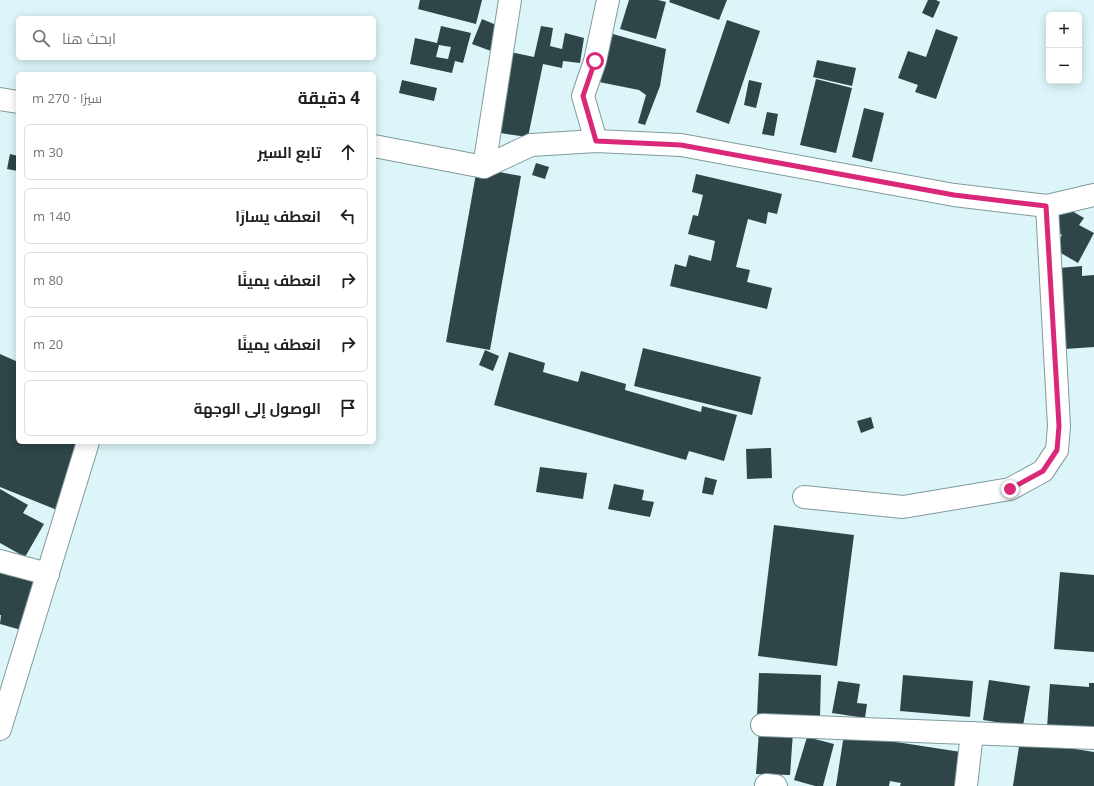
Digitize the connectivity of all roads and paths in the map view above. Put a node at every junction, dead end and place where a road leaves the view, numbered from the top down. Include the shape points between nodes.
1 (510, 0) edge
2 (608, 0) edge
3 (0, 99) edge
4 (16, 102) edge
5 (596, 141) junction
6 (376, 146) edge
7 (484, 167) junction
8 (1094, 195) edge
9 (1046, 206) junction
10 (87, 444) edge
11 (804, 497) dead end
12 (0, 560) edge
13 (48, 574) junction
14 (762, 725) dead end
15 (0, 729) edge
16 (972, 733) junction
17 (1094, 738) edge
18 (966, 786) edge

1 - 7 street
2 - 5 street via 595,61 583,96
3 - 4 street
5 - 7 street via 531,145
5 - 9 street via 681,145 954,195
6 - 7 street
8 - 9 street
9 - 11 street via 1059,426 1057,450 1043,471 1010,489 903,507
10 - 13 street
12 - 13 street
13 - 15 street
14 - 16 street
16 - 17 street
16 - 18 street

